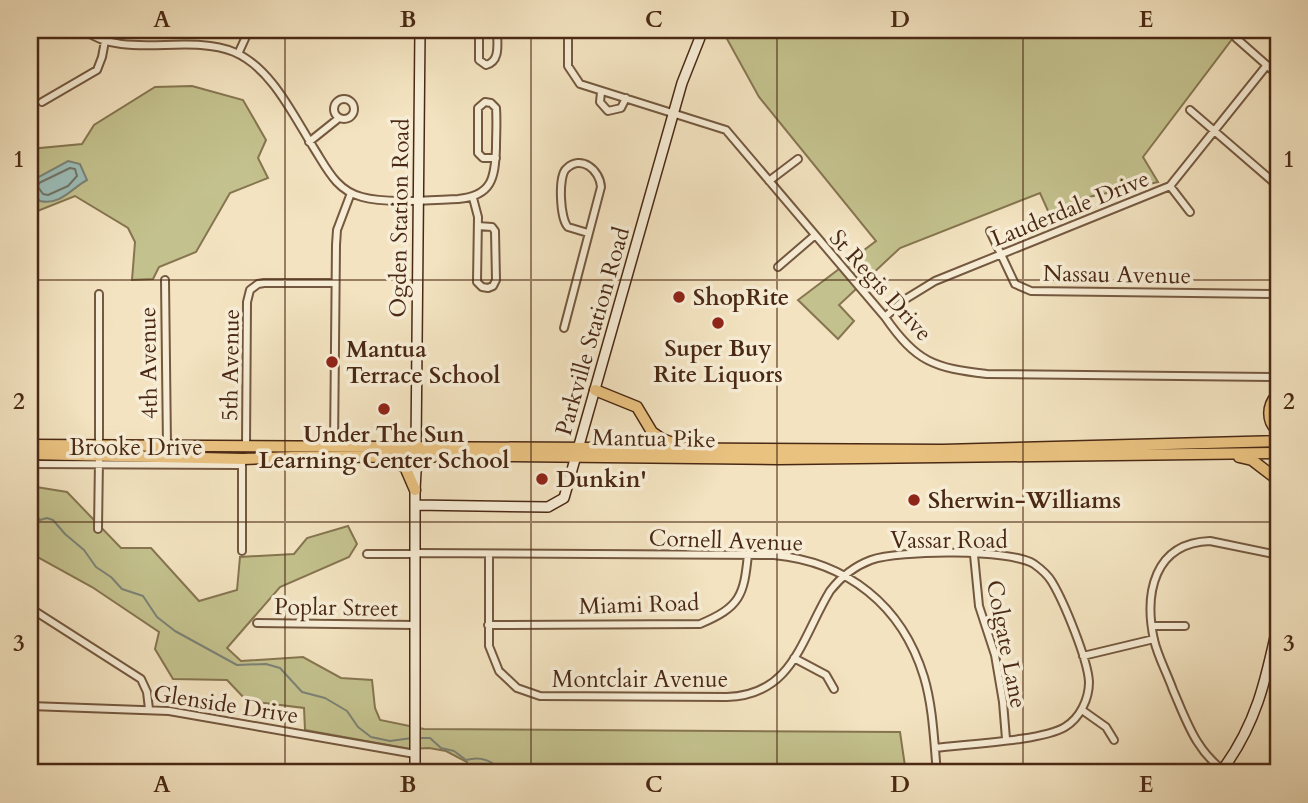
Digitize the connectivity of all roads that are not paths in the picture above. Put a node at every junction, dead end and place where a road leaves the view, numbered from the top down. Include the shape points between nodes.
1 (84, 30) edge
2 (249, 30) edge
3 (420, 30) edge
4 (479, 30) edge
5 (496, 30) edge
6 (568, 30) edge
7 (703, 30) edge
8 (1236, 38) dead end
9 (105, 41) junction
10 (238, 54) junction
11 (1267, 65) junction
12 (1278, 75) edge
13 (601, 92) junction
14 (626, 98) junction
15 (42, 102) dead end
16 (1191, 110) dead end
17 (674, 113) junction
18 (340, 118) dead end
19 (1215, 130) junction
20 (309, 142) junction
21 (496, 158) junction
22 (797, 159) dead end
23 (769, 181) junction
24 (1170, 186) junction
25 (1278, 186) edge
26 (351, 193) junction
27 (473, 198) junction
28 (418, 199) junction
29 (1190, 212) dead end
30 (478, 226) junction
31 (990, 231) dead end
32 (588, 233) junction
33 (814, 236) junction
34 (1001, 254) junction
35 (778, 267) dead end
36 (165, 279) dead end
37 (335, 283) junction
38 (99, 294) dead end
39 (1278, 294) edge
40 (885, 317) junction
41 (564, 328) dead end
42 (1278, 376) edge
43 (595, 390) junction
44 (1278, 394) edge
45 (1278, 431) edge
46 (1278, 441) edge
47 (30, 445) edge
48 (167, 446) junction
49 (246, 446) junction
50 (334, 447) junction
51 (416, 448) junction
52 (695, 449) junction
53 (577, 453) junction
54 (1278, 453) edge
55 (30, 454) edge
56 (1200, 454) junction
57 (99, 455) junction
58 (293, 457) junction
59 (422, 458) junction
60 (242, 462) junction
61 (30, 464) edge
62 (1278, 480) edge
63 (415, 490) junction
64 (415, 505) junction
65 (98, 529) dead end
66 (242, 551) dead end
67 (367, 554) dead end
68 (415, 554) junction
69 (489, 554) junction
70 (748, 554) junction
71 (974, 555) junction
72 (1278, 555) edge
73 (847, 575) junction
74 (30, 608) edge
75 (257, 623) dead end
76 (1278, 623) edge
77 (415, 625) junction
78 (488, 625) junction
79 (1153, 626) junction
80 (1185, 626) dead end
81 (1154, 639) junction
82 (1083, 656) junction
83 (794, 658) junction
84 (834, 689) dead end
85 (30, 706) edge
86 (149, 709) junction
87 (1082, 710) junction
88 (1006, 739) junction
89 (1114, 740) dead end
90 (935, 748) junction
91 (415, 754) junction
92 (1223, 772) edge
93 (415, 773) edge
94 (937, 773) edge

1 - 9 street
2 - 10 street
3 - 28 street, Ogden Station Road
4 - 5 street via 479,60 486,65 496,59
6 - 13 street via 571,73 580,84
7 - 17 street, Parkville Station Road
8 - 11 street
9 - 10 street via 203,44
9 - 15 street via 97,70
10 - 20 street via 274,87
11 - 12 street
11 - 19 street, Lauderdale Drive
13 - 14 street, St Regis Drive
13 - 14 street via 600,102 608,111 621,108
14 - 17 street, St Regis Drive
16 - 19 street
17 - 23 street, St Regis Drive via 726,130
17 - 43 street, Parkville Station Road
18 - 20 street
19 - 24 street, Lauderdale Drive
19 - 25 street
20 - 26 street via 331,177
21 - 21 street via 496,108 485,102 478,108 478,153
21 - 27 street via 491,182
22 - 23 street
23 - 33 street, St Regis Drive
24 - 29 street
24 - 34 street, Lauderdale Drive
26 - 28 street via 373,199
26 - 37 street via 337,230
27 - 28 street
27 - 30 street
28 - 51 street, Ogden Station Road
30 - 30 street via 477,282 488,288 496,280 495,231
31 - 34 street, Nassau Avenue
32 - 32 street via 601,184 593,168 577,164 567,168 562,177 562,216 568,227
32 - 41 street
33 - 35 street
33 - 40 street, St Regis Drive
34 - 39 street, Nassau Avenue via 1015,284 1031,291
34 - 40 street, Lauderdale Drive via 935,281
36 - 48 street, 4th Avenue
37 - 49 street, 5th Avenue via 264,283 248,292
37 - 50 street
38 - 57 street
40 - 42 street, St Regis Drive via 907,347 949,370
43 - 52 main road via 637,407 652,432 662,439
43 - 53 street, Parkville Station Road
44 - 45 main road via 1269,415
46 - 52 main road, Mantua Pike via 943,450
47 - 57 main road, Mantua Pike
48 - 49 main road, Mantua Pike
48 - 57 main road, Mantua Pike
49 - 50 main road, Mantua Pike
50 - 51 main road, Mantua Pike
51 - 53 main road, Mantua Pike
52 - 53 main road, Mantua Pike
53 - 56 main road, Mantua Pike via 965,458
53 - 59 main road, Mantua Pike
53 - 64 street, Parkville Station Road via 564,498 548,507
54 - 56 main road, Mantua Pike
55 - 57 main road, Mantua Pike
56 - 62 main road via 1241,457
57 - 60 main road, Mantua Pike
57 - 61 street, Brooke Drive
57 - 65 street
58 - 59 main road, Mantua Pike
58 - 60 main road, Mantua Pike
58 - 63 main road via 390,461 405,467
59 - 63 street
60 - 66 street
63 - 64 street
64 - 68 street
67 - 68 street, Cornell Avenue
68 - 69 street, Cornell Avenue
68 - 77 street
69 - 70 street, Cornell Avenue
69 - 78 street, Montclair Avenue
70 - 73 street, Cornell Avenue via 812,561
70 - 78 street, Miami Road via 739,597 729,610 701,624
71 - 73 street, Vassar Road via 884,557
71 - 82 street, Vassar Road via 1025,559 1045,573
71 - 88 street, Colgate Lane via 979,606 995,655
72 - 79 street via 1210,541 1178,548 1155,578
73 - 83 street, Montclair Avenue via 830,592
73 - 90 street, Cornell Avenue via 883,606 912,646 928,691
74 - 86 street via 141,679
75 - 77 street, Poplar Street
76 - 92 street via 1255,716
77 - 91 street
78 - 83 street, Montclair Avenue via 489,646 499,671 517,688 540,696 741,697 775,683
79 - 80 street
79 - 81 street
81 - 82 street
81 - 92 street via 1197,744
82 - 87 street, Vassar Road via 1089,681
83 - 84 street via 825,675
85 - 86 street, Glenside Drive
86 - 91 street, Glenside Drive
87 - 88 street via 1054,732
87 - 89 street via 1106,727
88 - 90 street
90 - 94 street, Cornell Avenue
91 - 93 street

